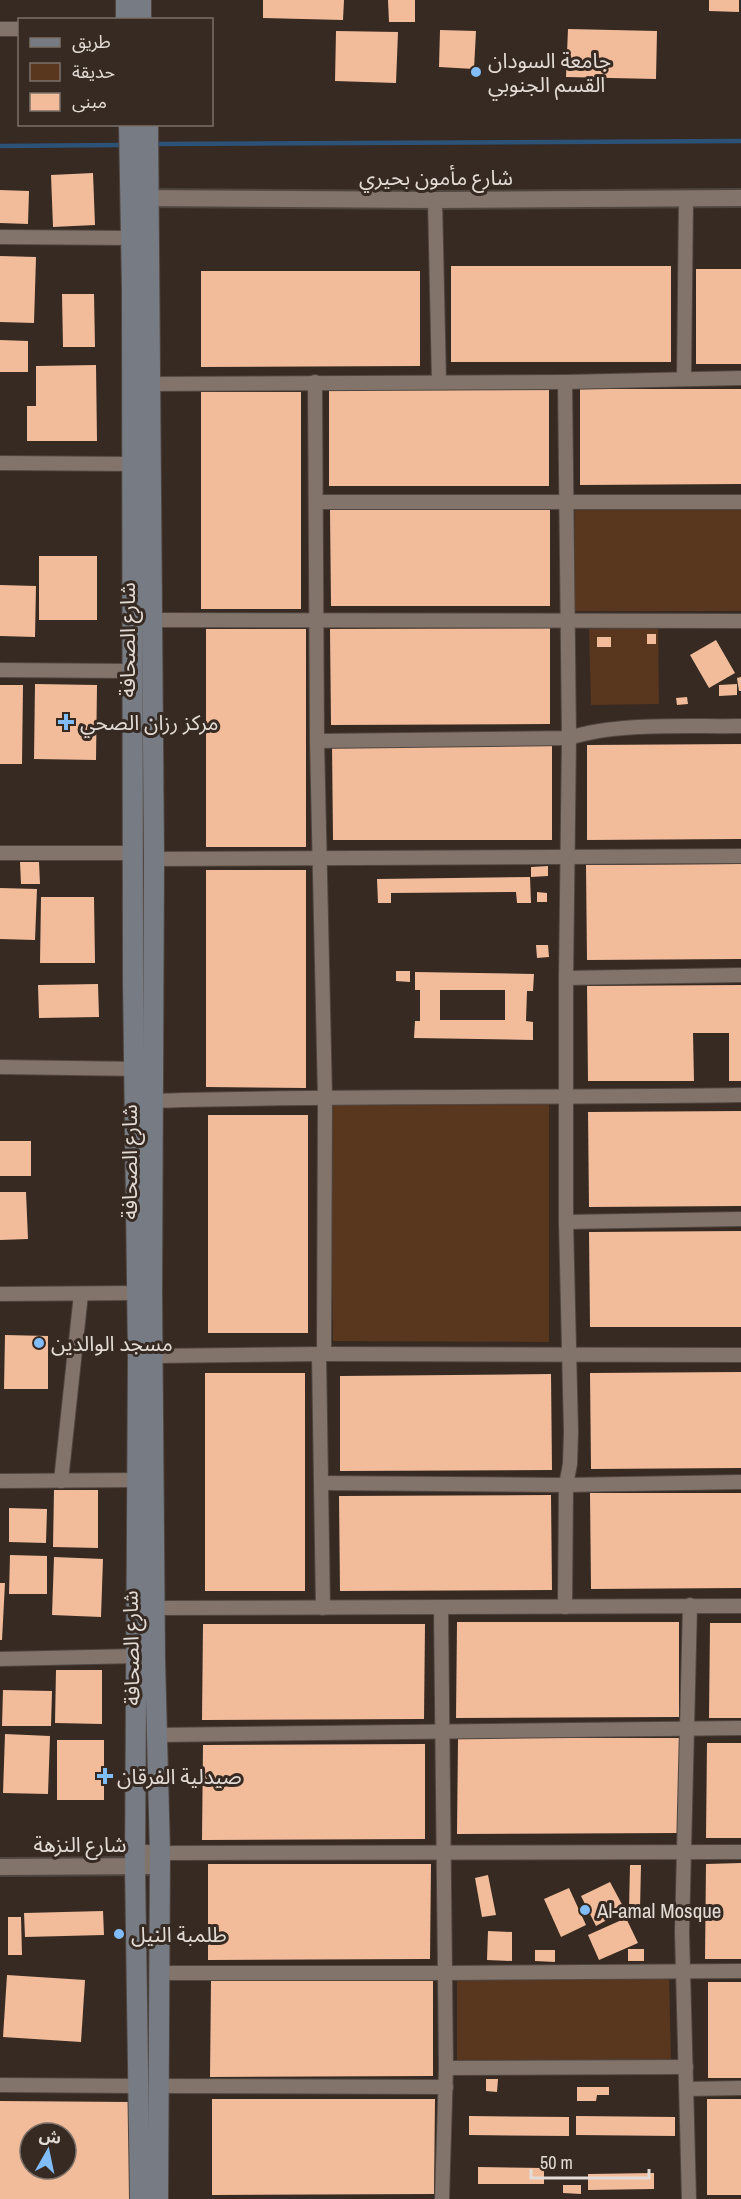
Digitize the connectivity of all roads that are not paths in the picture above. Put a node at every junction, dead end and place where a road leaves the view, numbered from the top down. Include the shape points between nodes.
1 (126, 0) edge
2 (141, 0) edge
3 (126, 18) edge
4 (141, 18) edge
5 (0, 29) edge
6 (18, 29) edge
7 (129, 126) edge
8 (148, 126) edge
9 (140, 198) junction
10 (741, 198) edge
11 (686, 199) junction
12 (435, 200) junction
13 (0, 237) edge
14 (130, 238) junction
15 (741, 378) edge
16 (684, 379) junction
17 (439, 381) junction
18 (315, 382) junction
19 (565, 382) junction
20 (151, 384) junction
21 (0, 463) edge
22 (131, 464) junction
23 (565, 501) junction
24 (316, 502) junction
25 (741, 502) edge
26 (151, 620) junction
27 (569, 620) junction
28 (316, 621) junction
29 (741, 621) edge
30 (0, 670) edge
31 (131, 671) junction
32 (741, 726) edge
33 (569, 738) junction
34 (317, 741) junction
35 (0, 853) edge
36 (132, 853) junction
37 (741, 856) edge
38 (319, 857) junction
39 (568, 857) junction
40 (154, 859) junction
41 (741, 975) edge
42 (566, 978) junction
43 (0, 1067) edge
44 (143, 1069) junction
45 (741, 1095) edge
46 (325, 1097) junction
47 (567, 1098) junction
48 (144, 1101) junction
49 (741, 1219) edge
50 (566, 1222) junction
51 (136, 1293) junction
52 (0, 1294) edge
53 (81, 1294) junction
54 (321, 1354) junction
55 (569, 1355) junction
56 (741, 1355) edge
57 (153, 1356) junction
58 (137, 1480) junction
59 (0, 1481) edge
60 (61, 1481) junction
61 (741, 1482) edge
62 (321, 1483) junction
63 (566, 1485) junction
64 (690, 1605) junction
65 (741, 1606) edge
66 (565, 1607) junction
67 (155, 1608) junction
68 (323, 1608) junction
69 (441, 1608) junction
70 (137, 1656) junction
71 (0, 1659) edge
72 (688, 1728) junction
73 (741, 1728) edge
74 (443, 1731) junction
75 (157, 1735) junction
76 (684, 1852) junction
77 (741, 1852) edge
78 (444, 1853) junction
79 (135, 1859) junction
80 (160, 1860) junction
81 (0, 1867) edge
82 (741, 1971) edge
83 (683, 1972) junction
84 (159, 1973) junction
85 (445, 1973) junction
86 (686, 2067) junction
87 (446, 2068) junction
88 (0, 2085) edge
89 (138, 2086) junction
90 (157, 2086) junction
91 (446, 2087) junction
92 (741, 2088) edge
93 (687, 2089) junction
94 (140, 2199) edge
95 (158, 2199) edge
96 (442, 2199) edge
97 (689, 2199) edge

1 - 3 main road
2 - 4 main road
5 - 6 street
7 - 9 main road, شارع الصحافة
8 - 9 main road, شارع الصحافة
9 - 12 street, شارع مأمون بحيري
9 - 14 main road, شارع الصحافة
9 - 20 main road, شارع الصحافة via 148,241
10 - 11 street, شارع مأمون بحيري
11 - 12 street, شارع مأمون بحيري
11 - 16 street
12 - 17 street
13 - 14 street
14 - 22 main road, شارع الصحافة
15 - 16 street
16 - 19 street
17 - 18 street
17 - 19 street
18 - 20 street
18 - 24 street
19 - 23 street
20 - 26 main road, شارع الصحافة
21 - 22 street
22 - 31 main road, شارع الصحافة
23 - 24 street
23 - 25 street
23 - 27 street
24 - 28 street
26 - 28 street
26 - 40 main road, شارع الصحافة
27 - 28 street
27 - 29 street
27 - 33 street
28 - 34 street
30 - 31 street
31 - 36 main road, شارع الصحافة
32 - 33 street via 623,728 590,731
33 - 34 street
33 - 39 street
34 - 38 street
35 - 36 street
36 - 44 main road, شارع الصحافة
37 - 39 street
38 - 39 street
38 - 40 street
38 - 46 street
39 - 42 street
40 - 44 main road, شارع الصحافة
41 - 42 street
42 - 47 street
43 - 44 street
44 - 48 main road, شارع الصحافة
45 - 47 street
46 - 47 street
46 - 48 street
46 - 54 street
47 - 50 street
48 - 51 main road, شارع الصحافة
48 - 57 main road, شارع الصحافة
49 - 50 street
50 - 55 street
51 - 53 street
51 - 58 main road, شارع الصحافة
52 - 53 street
53 - 60 street
54 - 55 street
54 - 57 street
54 - 62 street
55 - 56 street
55 - 63 street via 572,1432
57 - 67 main road, شارع الصحافة
58 - 60 street
58 - 70 main road, شارع الصحافة
59 - 60 street
61 - 63 street
62 - 63 street
62 - 68 street
63 - 66 street
64 - 65 street
64 - 66 street
64 - 72 street
66 - 69 street
67 - 68 street
67 - 75 main road, شارع الصحافة
68 - 69 street
69 - 74 street
70 - 71 street
70 - 79 main road, شارع الصحافة
72 - 73 street
72 - 74 street
72 - 76 street
74 - 75 street
74 - 78 street
75 - 80 main road, شارع الصحافة
76 - 77 street
76 - 78 street
76 - 83 street
78 - 80 street
78 - 85 street
79 - 80 street, شارع النزهة
79 - 81 street, شارع النزهة
79 - 89 main road, شارع الصحافة
80 - 84 main road, شارع الصحافة
82 - 83 street
83 - 85 street
83 - 86 street
84 - 85 street
84 - 90 main road, شارع الصحافة
85 - 87 street
86 - 87 street
86 - 93 street
87 - 91 street
88 - 89 street
89 - 94 main road, شارع الصحافة
90 - 91 street
90 - 95 main road, شارع الصحافة
91 - 96 street
92 - 93 street
93 - 97 street

